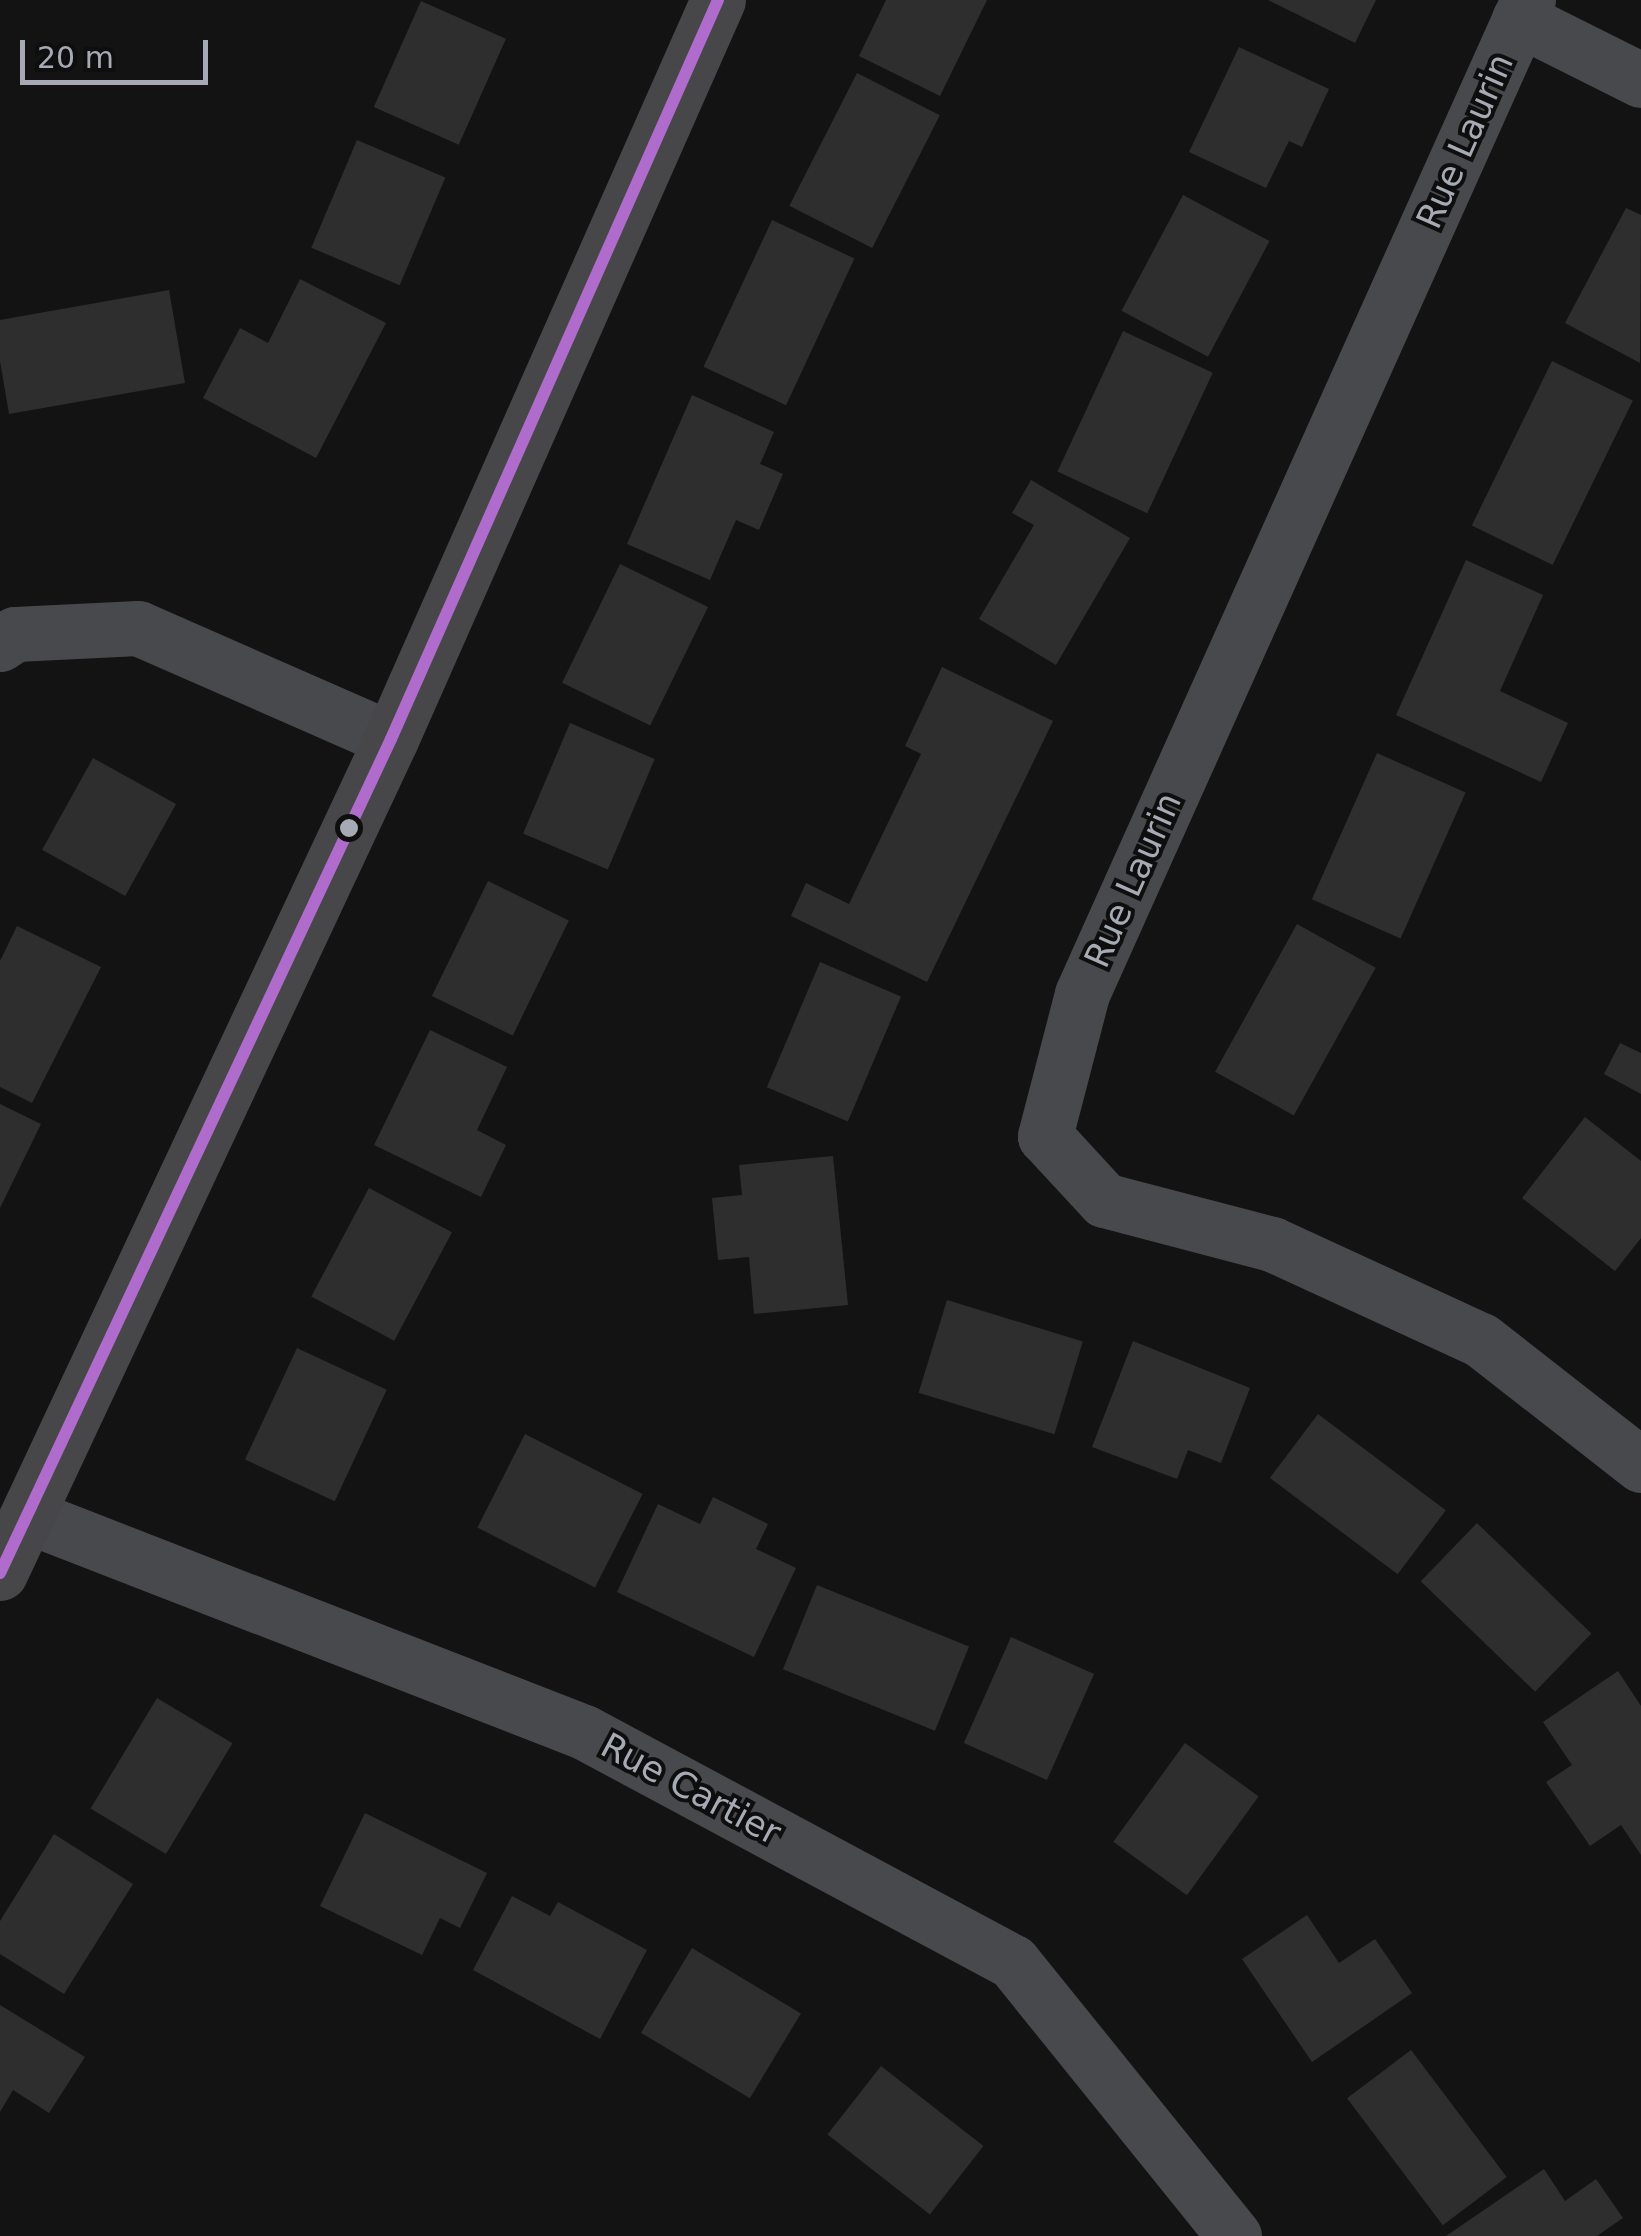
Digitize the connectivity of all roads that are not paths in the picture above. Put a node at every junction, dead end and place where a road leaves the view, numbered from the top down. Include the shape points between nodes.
1 (718, 0) edge
2 (1524, 10) edge
3 (1641, 80) edge
4 (0, 644) edge
5 (391, 739) junction
6 (1640, 1463) edge
7 (28, 1516) junction
8 (0, 1573) edge
9 (1234, 2236) edge

1 - 5 street
2 - 3 street
2 - 6 street, Rue Laurin via 1082,994 1045,1136 1104,1200 1272,1244 1481,1340
4 - 5 street via 15,634 138,628
5 - 7 street
7 - 8 street
7 - 9 street, Rue Cartier via 584,1732 1014,1962

